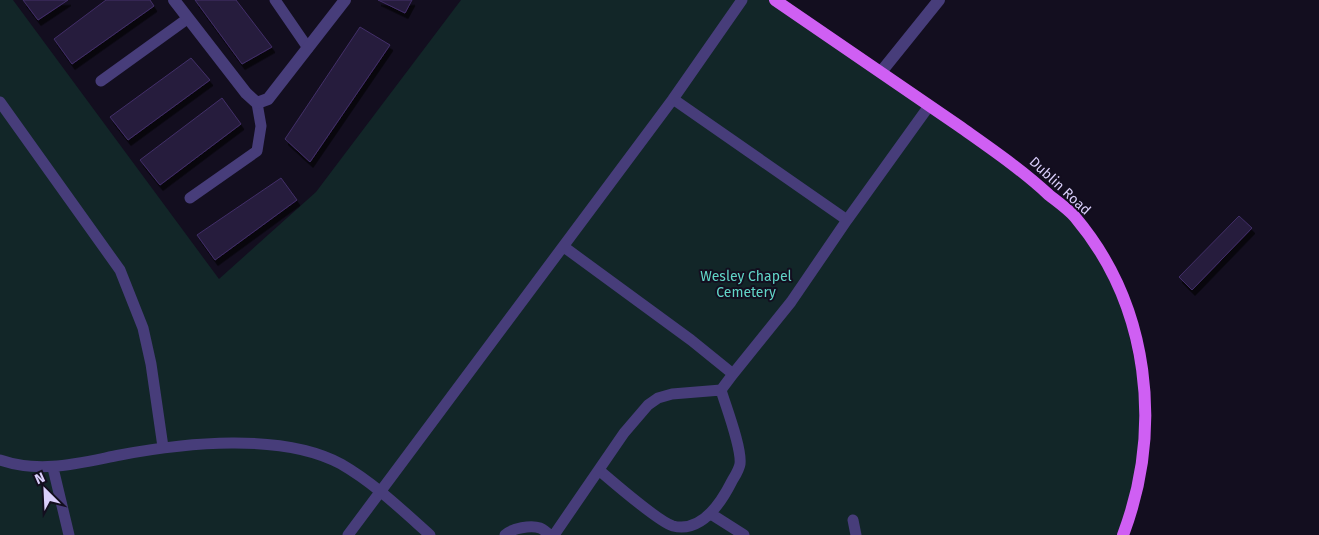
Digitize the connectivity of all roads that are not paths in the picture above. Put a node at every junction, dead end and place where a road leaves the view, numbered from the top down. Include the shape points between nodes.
1 (174, 0) edge
2 (275, 0) edge
3 (345, 0) edge
4 (742, 0) edge
5 (775, 0) edge
6 (938, 0) edge
7 (187, 19) junction
8 (308, 48) junction
9 (881, 72) junction
10 (101, 81) dead end
11 (673, 99) junction
12 (0, 102) edge
13 (257, 103) junction
14 (929, 106) junction
15 (190, 198) dead end
16 (847, 220) junction
17 (564, 247) junction
18 (733, 374) junction
19 (721, 390) junction
20 (163, 447) junction
21 (0, 460) edge
22 (53, 468) junction
23 (600, 471) junction
24 (380, 491) junction
25 (711, 514) junction
26 (853, 520) dead end
27 (69, 535) edge
28 (348, 535) edge
29 (430, 535) edge
30 (505, 535) edge
31 (552, 535) edge
32 (744, 535) edge
33 (856, 535) edge
34 (1123, 535) edge

1 - 7 street
2 - 8 lane
3 - 8 street
4 - 11 lane
5 - 9 main road, Dublin Road
6 - 9 street
7 - 10 lane
7 - 13 street
8 - 13 street via 268,99
9 - 14 main road, Dublin Road
11 - 16 lane
11 - 17 lane
12 - 20 lane via 120,270 142,328 151,364
13 - 15 lane via 261,126 257,151
14 - 16 lane
14 - 34 main road, Dublin Road via 1018,167 1074,216 1100,252 1120,292 1131,320 1143,374 1146,415 1142,472
16 - 18 lane via 792,302
17 - 18 lane
17 - 24 lane
18 - 19 lane
19 - 23 lane via 658,398 642,410
19 - 25 lane via 740,453 740,465
20 - 22 lane
20 - 24 lane via 219,443 303,450 340,464
21 - 22 lane
22 - 27 lane
23 - 25 lane via 672,526 692,526
23 - 31 lane
24 - 28 lane
24 - 29 lane
25 - 32 lane
26 - 33 lane
30 - 31 lane via 527,527 540,528

